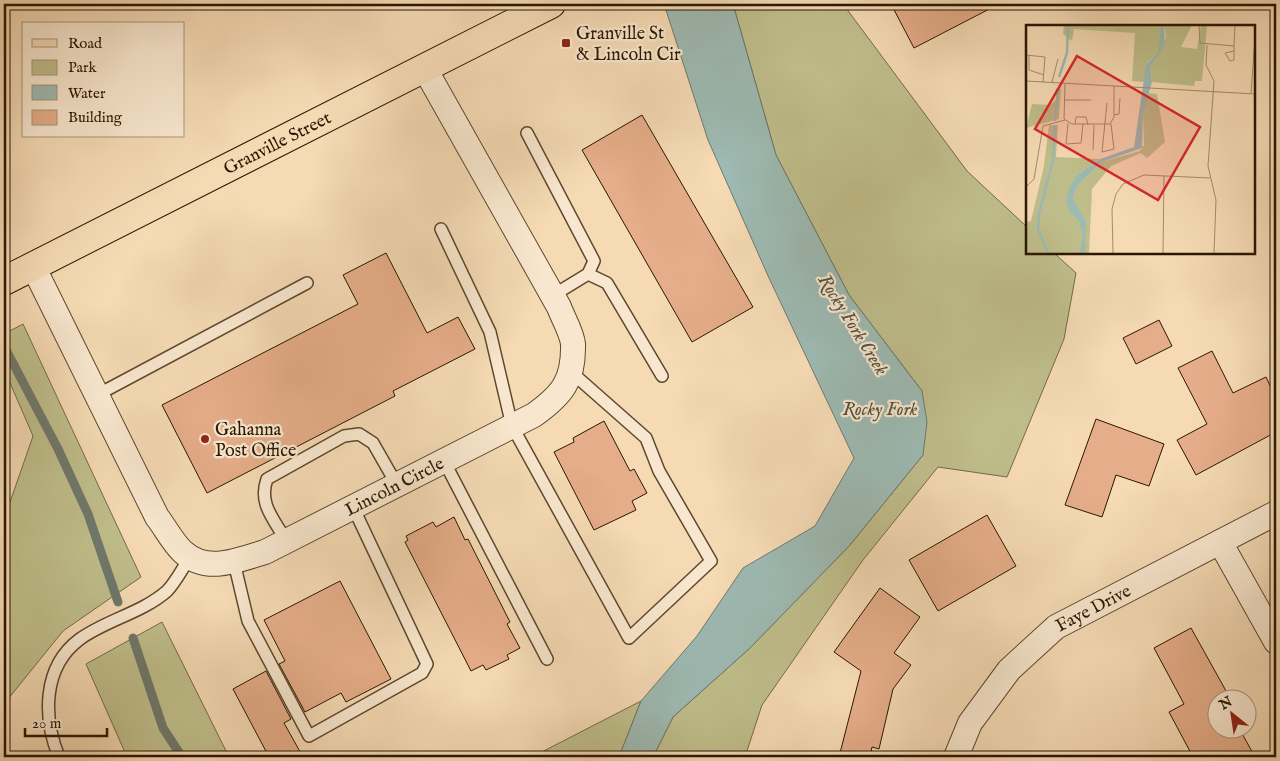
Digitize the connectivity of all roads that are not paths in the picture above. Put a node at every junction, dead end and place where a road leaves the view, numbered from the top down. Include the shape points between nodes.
1 (551, 4) edge
2 (425, 69) junction
3 (527, 133) dead end
4 (441, 229) dead end
5 (33, 266) junction
6 (588, 274) junction
7 (4, 281) edge
8 (307, 283) dead end
9 (552, 296) junction
10 (570, 371) junction
11 (662, 376) dead end
12 (97, 395) junction
13 (512, 426) junction
14 (444, 461) junction
15 (397, 484) junction
16 (353, 508) junction
17 (1276, 513) edge
18 (287, 542) junction
19 (1220, 542) junction
20 (191, 556) junction
21 (234, 562) junction
22 (1276, 642) edge
23 (547, 660) dead end
24 (59, 757) edge
25 (956, 757) edge

1 - 2 main road, Granville Street
2 - 5 main road, Granville Street
2 - 9 street, Lincoln Circle
3 - 6 lane via 594,261
4 - 13 lane via 490,332
5 - 7 main road, Granville Street
5 - 12 street, Lincoln Circle
6 - 9 lane
6 - 11 lane via 607,283
8 - 12 lane
9 - 10 street, Lincoln Circle via 573,343
10 - 13 street, Lincoln Circle via 568,383 553,401
10 - 13 lane via 646,438 660,471 711,561 629,638
12 - 20 street, Lincoln Circle via 157,516 183,552
13 - 14 street, Lincoln Circle
14 - 15 street, Lincoln Circle
14 - 23 lane
15 - 16 street, Lincoln Circle
15 - 18 lane via 373,443 359,434 344,436 267,479 262,492 266,505
16 - 18 street, Lincoln Circle
16 - 21 lane via 427,664 422,673 309,736 248,621
17 - 19 street, Faye Drive
18 - 21 street, Lincoln Circle
19 - 22 street
19 - 25 street, Faye Drive via 1056,627 1009,670 970,723
20 - 21 street, Lincoln Circle via 201,562 223,565
20 - 24 lane via 167,590 80,639 56,666 47,701

